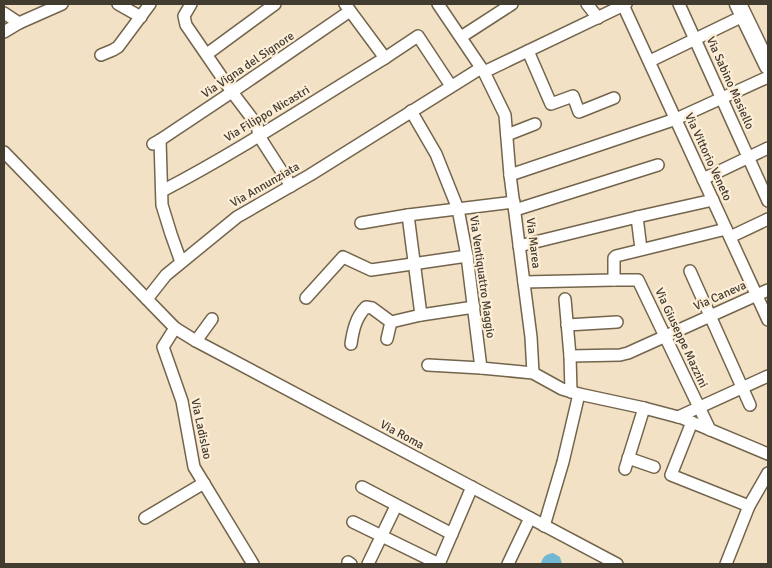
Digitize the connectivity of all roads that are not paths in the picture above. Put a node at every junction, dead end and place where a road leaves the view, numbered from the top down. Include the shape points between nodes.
1 (62, 4) edge
2 (118, 4) edge
3 (150, 4) edge
4 (191, 4) edge
5 (275, 4) edge
6 (438, 4) edge
7 (512, 4) edge
8 (587, 4) edge
9 (624, 4) edge
10 (679, 4) edge
11 (347, 8) edge
12 (741, 10) edge
13 (4, 14) edge
14 (141, 17) junction
15 (598, 18) junction
16 (18, 23) junction
17 (4, 32) edge
18 (461, 38) junction
19 (695, 39) junction
20 (528, 51) junction
21 (207, 54) junction
22 (101, 55) dead end
23 (384, 58) junction
24 (650, 61) junction
25 (768, 66) edge
26 (480, 67) junction
27 (768, 77) edge
28 (451, 86) junction
29 (232, 92) junction
30 (614, 98) dead end
31 (722, 98) junction
32 (411, 111) junction
33 (676, 119) junction
34 (535, 124) dead end
35 (259, 136) junction
36 (507, 136) junction
37 (768, 148) edge
38 (4, 152) edge
39 (748, 158) junction
40 (658, 165) dead end
41 (510, 175) junction
42 (703, 179) junction
43 (291, 186) junction
44 (162, 191) junction
45 (713, 200) junction
46 (768, 201) edge
47 (514, 206) junction
48 (458, 210) junction
49 (408, 215) junction
50 (637, 217) junction
51 (768, 219) edge
52 (361, 223) dead end
53 (728, 233) junction
54 (520, 246) junction
55 (641, 250) junction
56 (467, 256) junction
57 (181, 262) junction
58 (414, 264) junction
59 (690, 272) dead end
60 (614, 280) junction
61 (524, 282) junction
62 (768, 290) edge
63 (757, 295) junction
64 (306, 298) dead end
65 (147, 299) junction
66 (565, 299) dead end
67 (474, 307) junction
68 (421, 315) junction
69 (710, 316) junction
70 (212, 319) dead end
71 (768, 320) edge
72 (391, 322) junction
73 (617, 322) dead end
74 (567, 325) junction
75 (175, 328) junction
76 (665, 336) junction
77 (387, 339) dead end
78 (196, 341) junction
79 (351, 344) dead end
80 (570, 356) junction
81 (428, 365) dead end
82 (481, 368) junction
83 (533, 373) junction
84 (768, 376) edge
85 (743, 388) junction
86 (575, 393) junction
87 (750, 405) dead end
88 (644, 408) junction
89 (699, 408) junction
90 (678, 417) junction
91 (692, 422) junction
92 (710, 430) junction
93 (768, 454) edge
94 (654, 467) dead end
95 (768, 473) edge
96 (204, 483) junction
97 (362, 487) dead end
98 (472, 487) junction
99 (764, 490) edge
100 (396, 506) junction
101 (749, 506) junction
102 (145, 518) dead end
103 (530, 518) junction
104 (353, 522) dead end
105 (544, 526) junction
106 (452, 534) junction
107 (382, 536) junction
108 (600, 560) edge
109 (253, 564) edge
110 (368, 564) edge
111 (439, 564) edge
112 (508, 564) edge
113 (617, 564) edge
114 (726, 564) edge

1 - 16 street
2 - 14 street
3 - 14 street
4 - 21 street via 184,16 186,25
5 - 21 street
6 - 18 street
7 - 18 street
8 - 15 street
9 - 15 street, Via Annunziata
9 - 24 street, Via Vittorio Veneto
10 - 19 street, Via Sabino Masiello
11 - 23 street
11 - 29 street, Via Vigna del Signore
12 - 19 street
12 - 25 main road
13 - 16 street
14 - 22 street via 118,47
15 - 20 street, Via Annunziata
16 - 17 street
18 - 26 street
19 - 24 street
19 - 31 street, Via Sabino Masiello
20 - 26 street, Via Annunziata
20 - 30 street via 551,104 572,96 579,112
21 - 29 street
23 - 28 street, Via Filippo Nicastri via 418,36
23 - 35 street, Via Filippo Nicastri
24 - 33 street, Via Vittorio Veneto
26 - 28 street, Via Annunziata
26 - 36 street, Via Marea via 505,115
27 - 31 street
28 - 32 street, Via Annunziata
29 - 35 street via 257,125
29 - 44 street, Via Vigna del Signore via 156,142
31 - 33 street
31 - 39 street, Via Sabino Masiello
32 - 43 street, Via Annunziata
32 - 48 street, Via Ventiquattro Maggio via 436,154
33 - 41 street
33 - 42 street, Via Vittorio Veneto
34 - 36 street
35 - 43 street
35 - 44 street, Via Filippo Nicastri
36 - 41 street, Via Marea
37 - 39 street
38 - 65 street, Via Roma
39 - 42 street
39 - 46 street, Via Sabino Masiello
40 - 47 street
41 - 47 street, Via Marea
42 - 45 street, Via Vittorio Veneto
43 - 57 street, Via Annunziata via 237,217
44 - 57 street via 162,204
45 - 50 street
45 - 53 street, Via Vittorio Veneto
47 - 48 street
47 - 54 street, Via Marea
48 - 49 street
48 - 56 street, Via Ventiquattro Maggio
49 - 52 street
49 - 58 street
50 - 54 street
50 - 55 street
51 - 53 street
53 - 55 street
53 - 63 street, Via Vittorio Veneto
54 - 61 street, Via Marea
55 - 60 street via 614,258
56 - 58 street
56 - 67 street, Via Ventiquattro Maggio
57 - 65 street, Via Annunziata via 166,274
58 - 64 street via 371,270 343,257
58 - 68 street
59 - 69 street
60 - 61 street, Via Giuseppe Mazzini
60 - 76 street, Via Giuseppe Mazzini via 638,280
61 - 83 street, Via Marea
62 - 63 street, Via Caneva
63 - 69 street, Via Caneva
63 - 71 street, Via Vittorio Veneto
65 - 75 street, Via Roma
66 - 74 street
67 - 68 street
67 - 82 street, Via Ventiquattro Maggio
68 - 72 street
69 - 76 street, Via Caneva
69 - 85 street
70 - 78 street
72 - 77 street
72 - 79 street via 366,307 353,330
73 - 74 street
74 - 80 street
75 - 78 street, Via Roma
75 - 96 street, Via Ladislao via 163,347 182,402 194,467
76 - 80 street, Via Caneva via 620,355
76 - 89 street, Via Giuseppe Mazzini
78 - 98 street, Via Roma
80 - 86 street
81 - 82 street
82 - 83 street
83 - 86 street
84 - 85 street
85 - 87 street
85 - 89 street
86 - 88 street
86 - 105 street via 563,462
88 - 90 street
88 - 94 street via 626,464
89 - 90 street
89 - 92 street, Via Giuseppe Mazzini
90 - 91 street
91 - 92 street
91 - 101 street via 671,475
92 - 93 street
95 - 99 street
96 - 102 street
96 - 109 street, Via Ladislao
97 - 100 street
98 - 103 street, Via Roma
98 - 106 street
99 - 101 street
100 - 106 street
100 - 107 street
101 - 114 street
103 - 105 street, Via Roma
103 - 112 street
104 - 107 street
105 - 108 street, Via Roma
106 - 111 street
107 - 110 street
107 - 111 street
108 - 113 street, Via Roma

